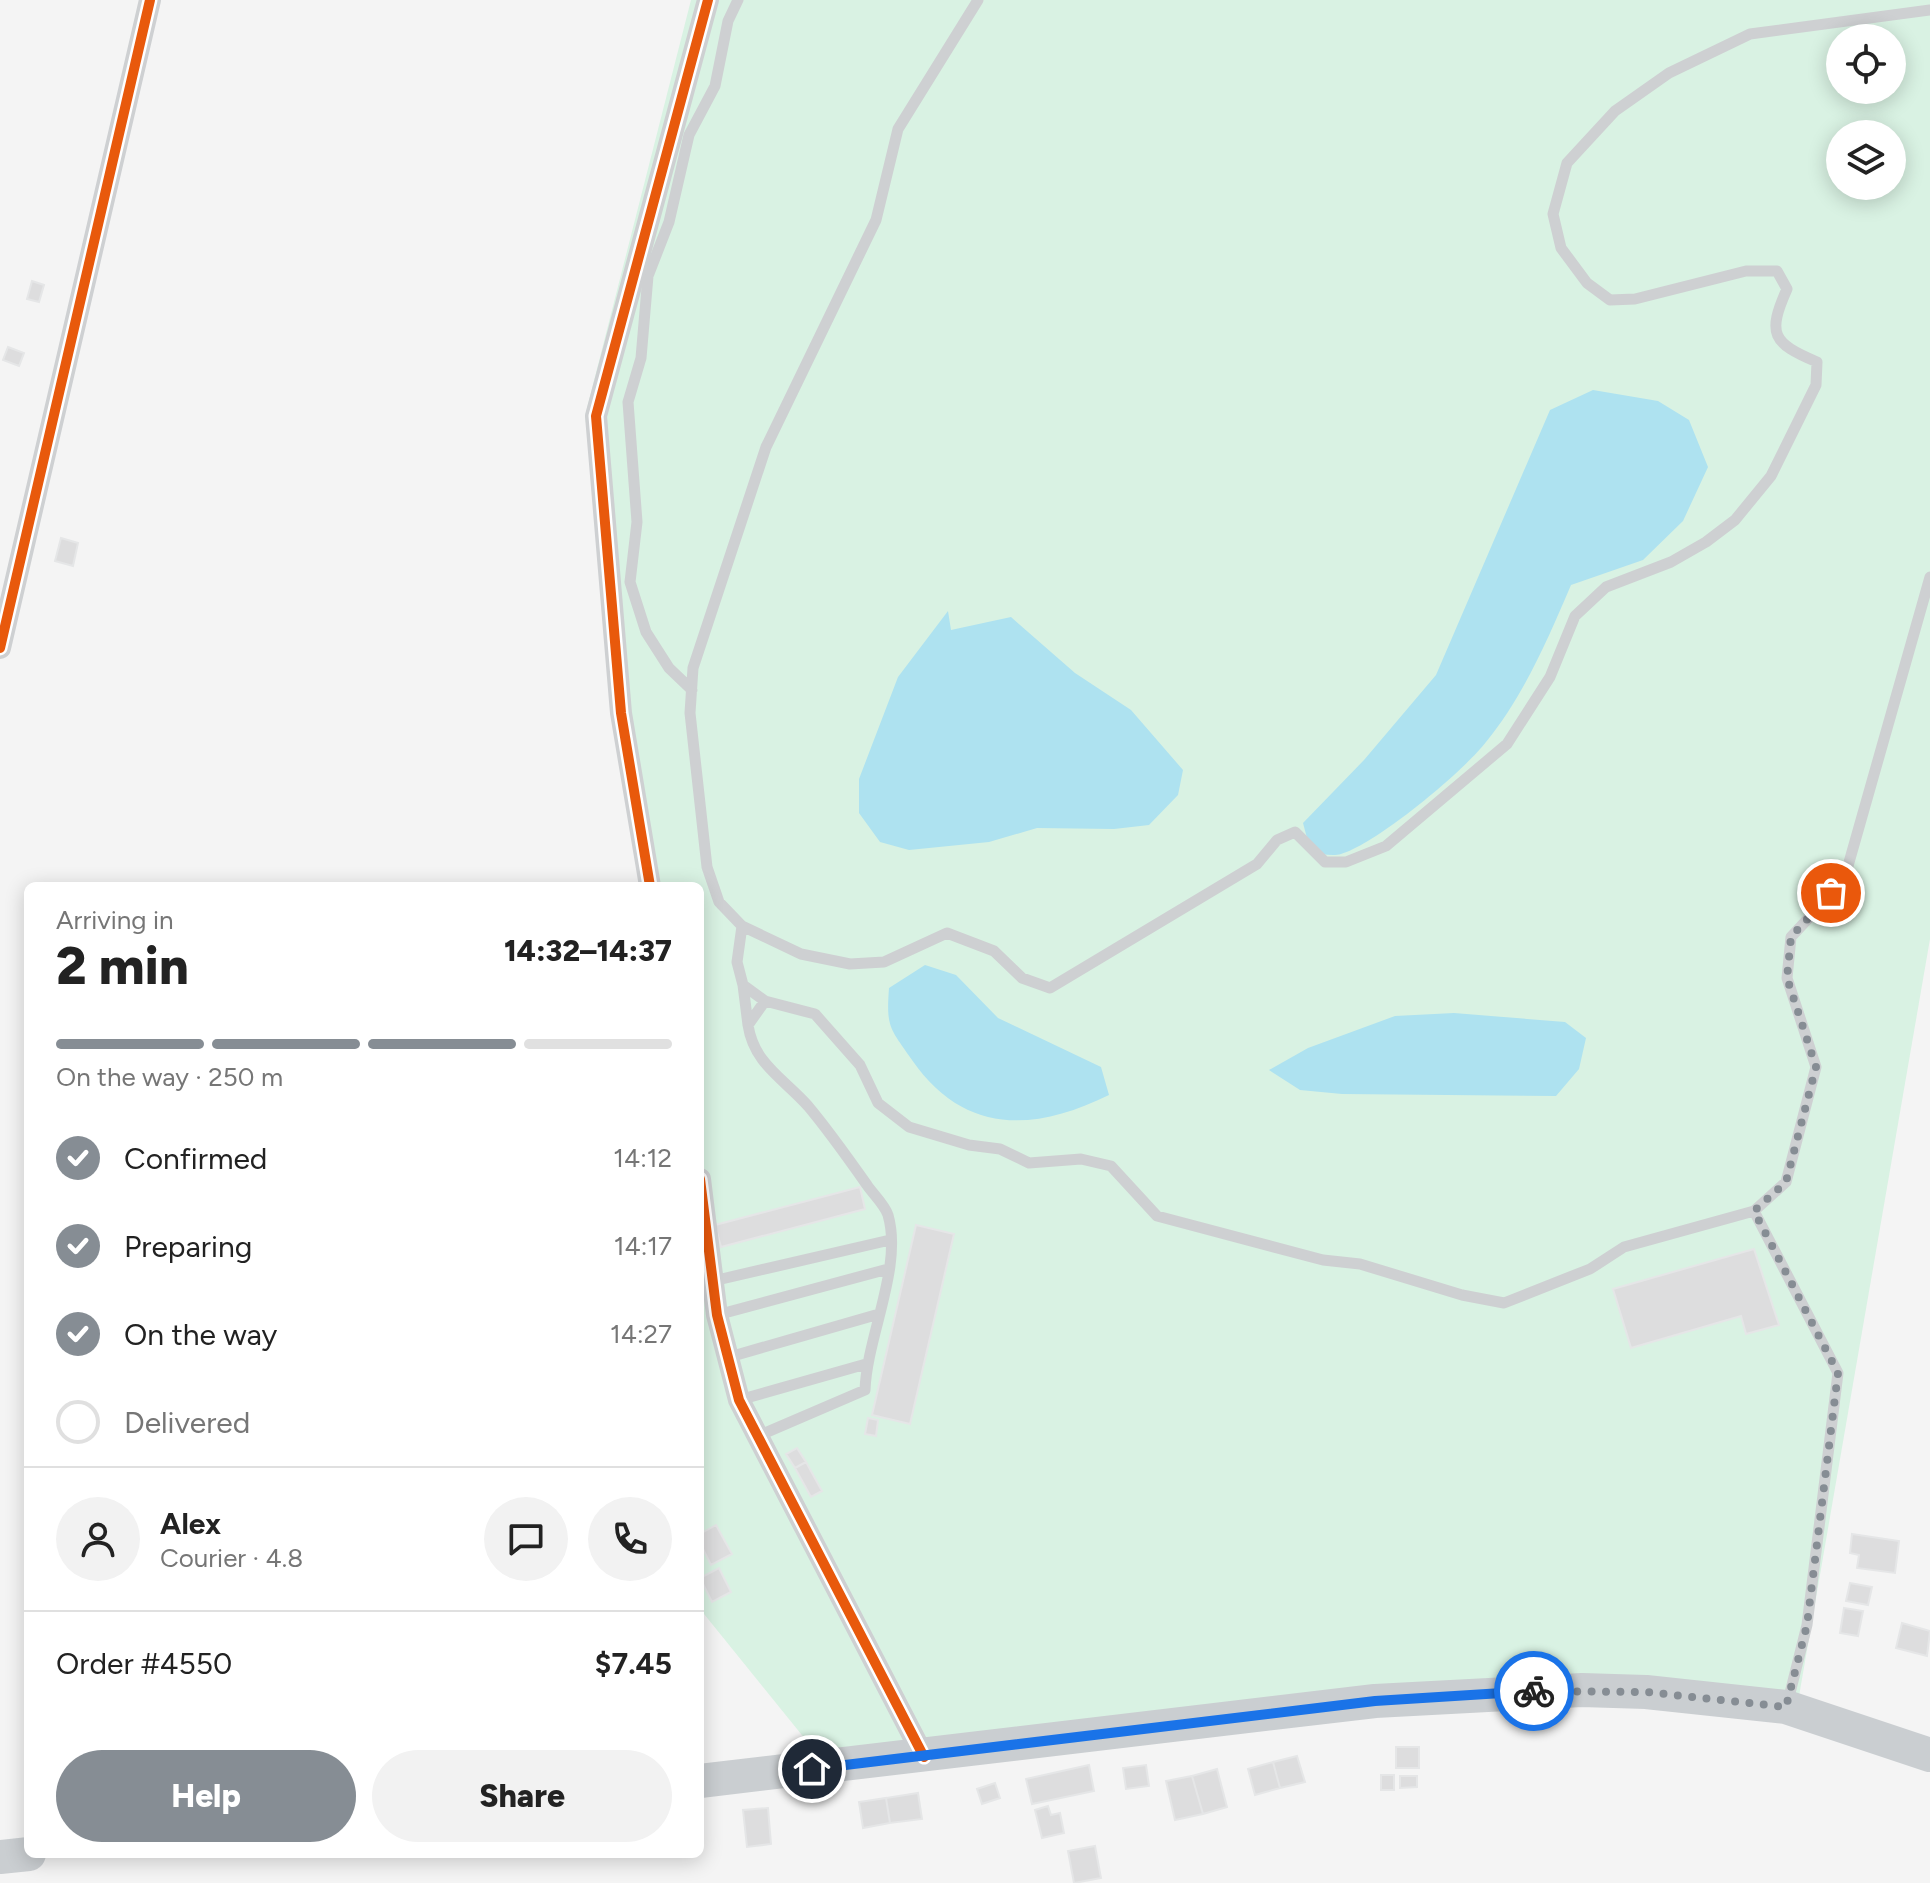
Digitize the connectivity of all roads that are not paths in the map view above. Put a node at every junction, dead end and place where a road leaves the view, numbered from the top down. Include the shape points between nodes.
1 (150, 0) edge
2 (708, 0) edge
3 (738, 0) edge
4 (978, 0) edge
5 (1930, 10) edge
6 (1930, 577) edge
7 (0, 648) edge
8 (692, 690) junction
9 (649, 882) edge
10 (742, 926) junction
11 (743, 985) junction
12 (765, 1001) junction
13 (748, 1025) junction
14 (704, 1210) edge
15 (1754, 1211) junction
16 (890, 1240) junction
17 (888, 1269) junction
18 (713, 1281) junction
19 (879, 1314) junction
20 (717, 1315) junction
21 (725, 1358) junction
22 (866, 1364) junction
23 (739, 1400) junction
24 (758, 1436) junction
25 (1786, 1707) junction
26 (1930, 1755) edge
27 (924, 1757) junction
28 (704, 1781) edge
29 (24, 1855) edge
30 (0, 1857) edge

1 - 7 street
2 - 9 street via 596,416 621,713
3 - 8 lane via 728,21 715,86 689,135 669,222 648,276 641,358 628,402 637,522 630,582 646,632 669,668
4 - 8 lane via 898,129 876,220 766,447 693,668
5 - 10 lane via 1750,34 1669,73 1615,111 1567,163 1553,214 1561,248 1587,283 1610,300 1635,299 1714,277 1777,271 1787,289 1774,318 1775,333 1787,349 1817,362 1816,385 1771,476 1735,520 1671,562 1606,587 1575,616 1550,677 1507,744 1386,846 1346,862 1325,862 1295,832 1277,840 1257,864 1050,988 1022,978 994,951 947,933 884,962 850,964 801,954
6 - 15 lane via 1844,880 1791,937 1787,978 1816,1067 1786,1182
8 - 10 lane via 707,867 719,902
10 - 11 lane via 737,962
11 - 12 lane
11 - 13 lane
12 - 13 lane
12 - 15 lane via 815,1014 860,1065 878,1103 909,1127 1000,1149 1029,1163 1081,1159 1111,1166 1157,1216 1323,1260 1360,1264 1462,1295 1504,1303 1590,1269 1624,1247
13 - 16 lane via 751,1046 764,1065 807,1105 887,1213
14 - 18 street
15 - 25 lane via 1838,1373 1807,1625
16 - 17 lane
16 - 18 lane
17 - 19 lane
17 - 20 lane
18 - 20 street
19 - 21 lane
19 - 22 lane
20 - 21 street
21 - 23 street
22 - 23 lane
22 - 24 lane via 865,1390
23 - 24 street
24 - 27 street
25 - 26 main road
25 - 27 main road via 1646,1692 1490,1692 1375,1701
27 - 28 main road
29 - 30 main road

